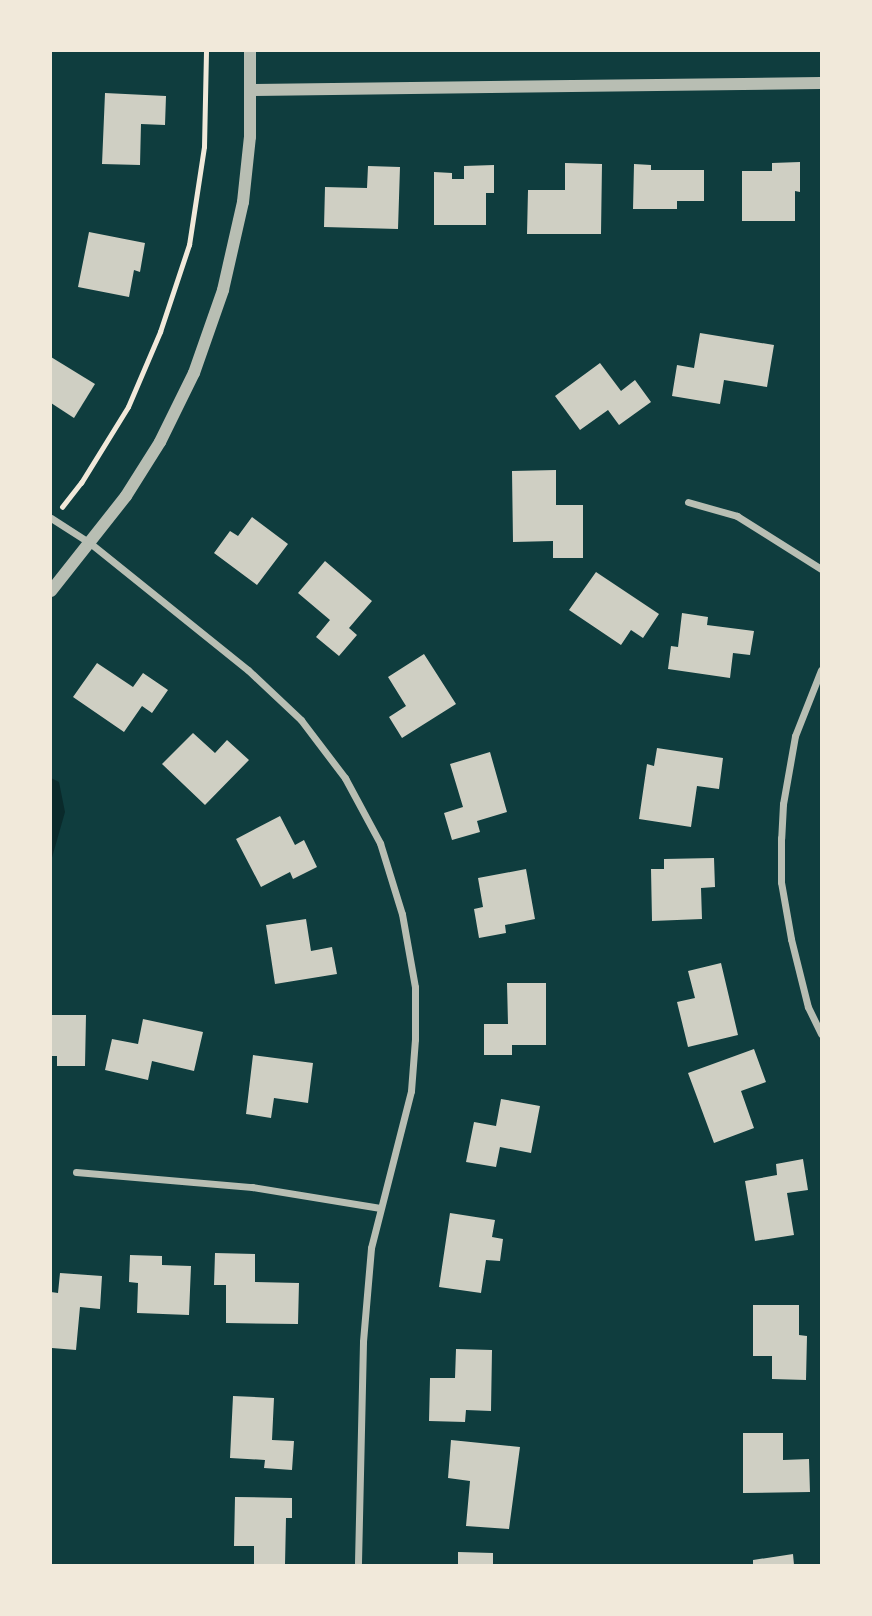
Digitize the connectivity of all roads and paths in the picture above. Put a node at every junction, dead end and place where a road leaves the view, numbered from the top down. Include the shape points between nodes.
1 (206, 51) edge
2 (250, 51) edge
3 (821, 83) edge
4 (251, 90) junction
5 (688, 502) dead end
6 (52, 519) edge
7 (90, 543) junction
8 (821, 569) edge
9 (51, 591) edge
10 (821, 670) edge
11 (821, 1034) edge
12 (76, 1172) dead end
13 (380, 1208) junction
14 (358, 1565) edge

1 - 6 path via 204,147 189,246 128,407 81,483
2 - 4 street
3 - 4 street
4 - 7 street via 243,202 223,289 194,373 160,442
5 - 8 street via 737,516
6 - 7 street
7 - 9 street
7 - 13 street via 248,670 301,720 345,778 380,843 402,914 415,987 415,1039 411,1091
10 - 11 street via 795,736 783,804 781,882 798,974
12 - 13 street via 252,1187
13 - 14 street via 371,1248 363,1342

